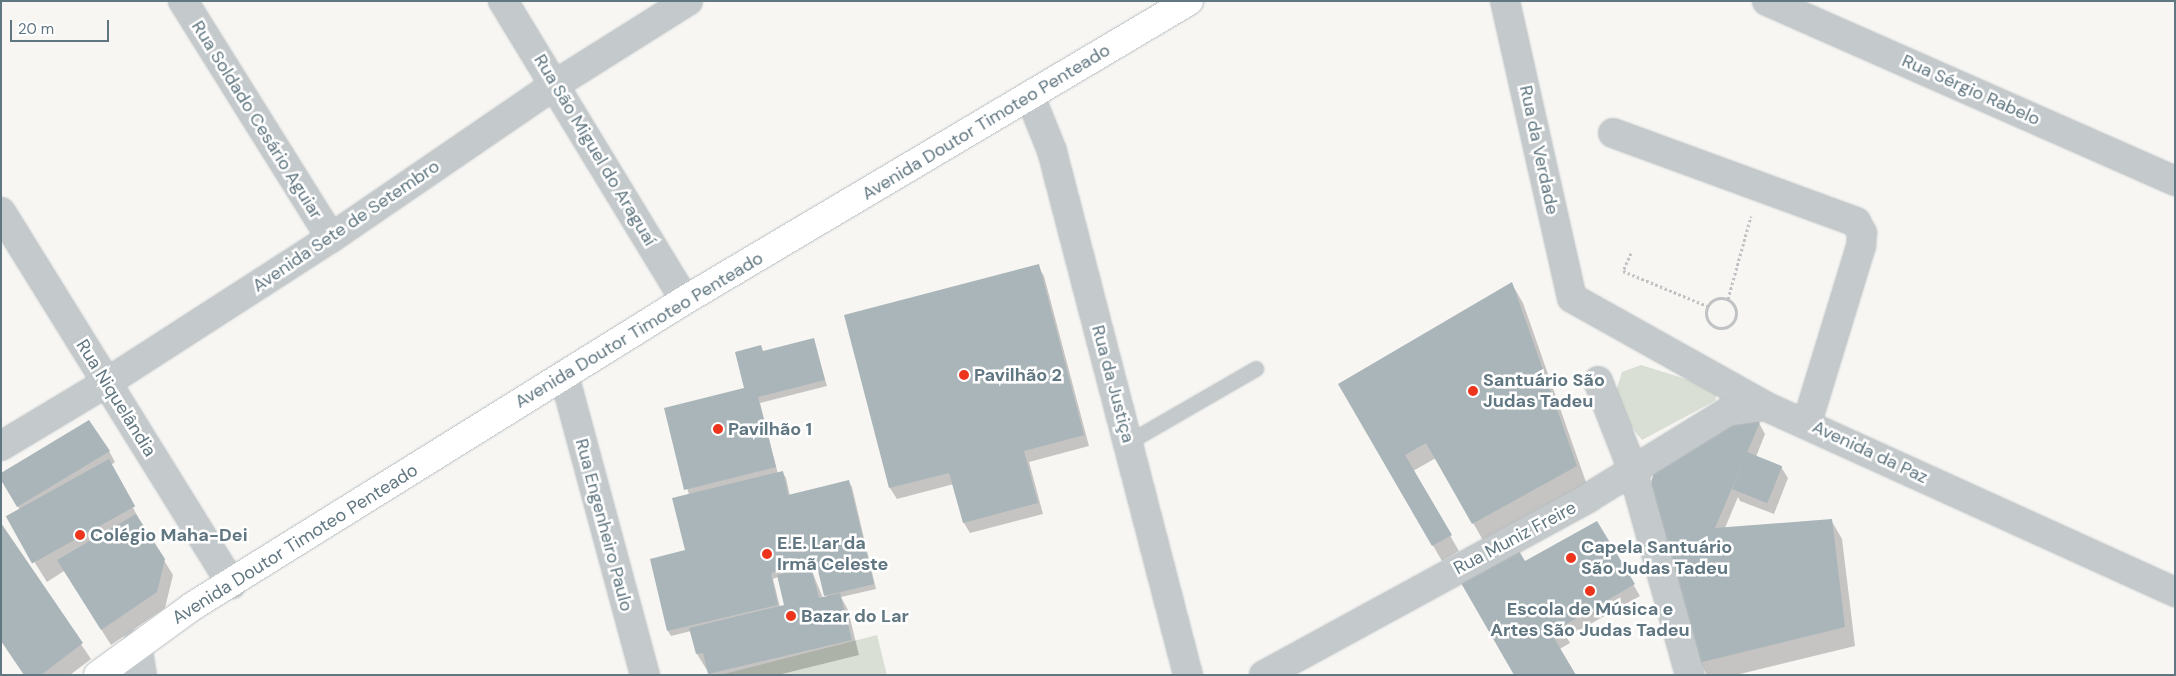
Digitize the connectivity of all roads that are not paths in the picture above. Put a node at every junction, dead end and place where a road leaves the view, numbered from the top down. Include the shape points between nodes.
1 (183, 1) edge
2 (503, 1) edge
3 (688, 1) edge
4 (1189, 1) edge
5 (1505, 1) edge
6 (1767, 1) edge
7 (556, 84) junction
8 (1030, 96) junction
9 (1612, 133) dead end
10 (2175, 181) edge
11 (1, 212) edge
12 (331, 238) junction
13 (1572, 298) joint
14 (685, 300) junction
15 (1256, 369) dead end
16 (564, 375) junction
17 (1598, 380) dead end
18 (106, 383) junction
19 (1765, 406) junction
20 (1807, 423) junction
21 (1128, 443) junction
22 (1, 446) edge
23 (1633, 471) junction
24 (232, 584) junction
25 (2175, 592) edge
26 (137, 644) junction
27 (98, 675) edge
28 (142, 675) edge
29 (645, 675) edge
30 (1188, 675) edge
31 (1264, 675) edge
32 (1690, 675) edge

1 - 12 street, Rua Soldado Cesário Aguiar
2 - 7 street, Rua São Miguel do Araguaí
3 - 7 street, Avenida Sete de Setembro
4 - 8 main road, Avenida Doutor Timoteo Penteado
5 - 13 street, Rua da Verdade
6 - 10 street, Rua Sérgio Rabelo
7 - 12 street, Avenida Sete de Setembro
7 - 14 street, Rua São Miguel do Araguaí
8 - 14 main road, Avenida Doutor Timoteo Penteado
8 - 21 street, Rua da Justiça via 1052,151
9 - 20 street via 1856,222 1862,233 1861,246
11 - 18 street, Rua Niquelândia
12 - 18 street, Avenida Sete de Setembro
13 - 19 street, Avenida da Paz
14 - 16 main road, Avenida Doutor Timoteo Penteado
15 - 21 lane
16 - 24 main road, Avenida Doutor Timoteo Penteado
16 - 29 street, Rua Engenheiro Paulo
17 - 23 street
18 - 22 street, Avenida Sete de Setembro
18 - 24 street, Rua Niquelândia
19 - 20 street, Avenida da Paz
19 - 23 street, Rua Muniz Freire via 1726,412
20 - 25 street, Avenida da Paz
21 - 30 street, Rua da Justiça
23 - 31 street, Rua Muniz Freire
23 - 32 street
24 - 26 main road, Avenida Doutor Timoteo Penteado
26 - 27 main road, Avenida Doutor Timoteo Penteado
26 - 28 street

